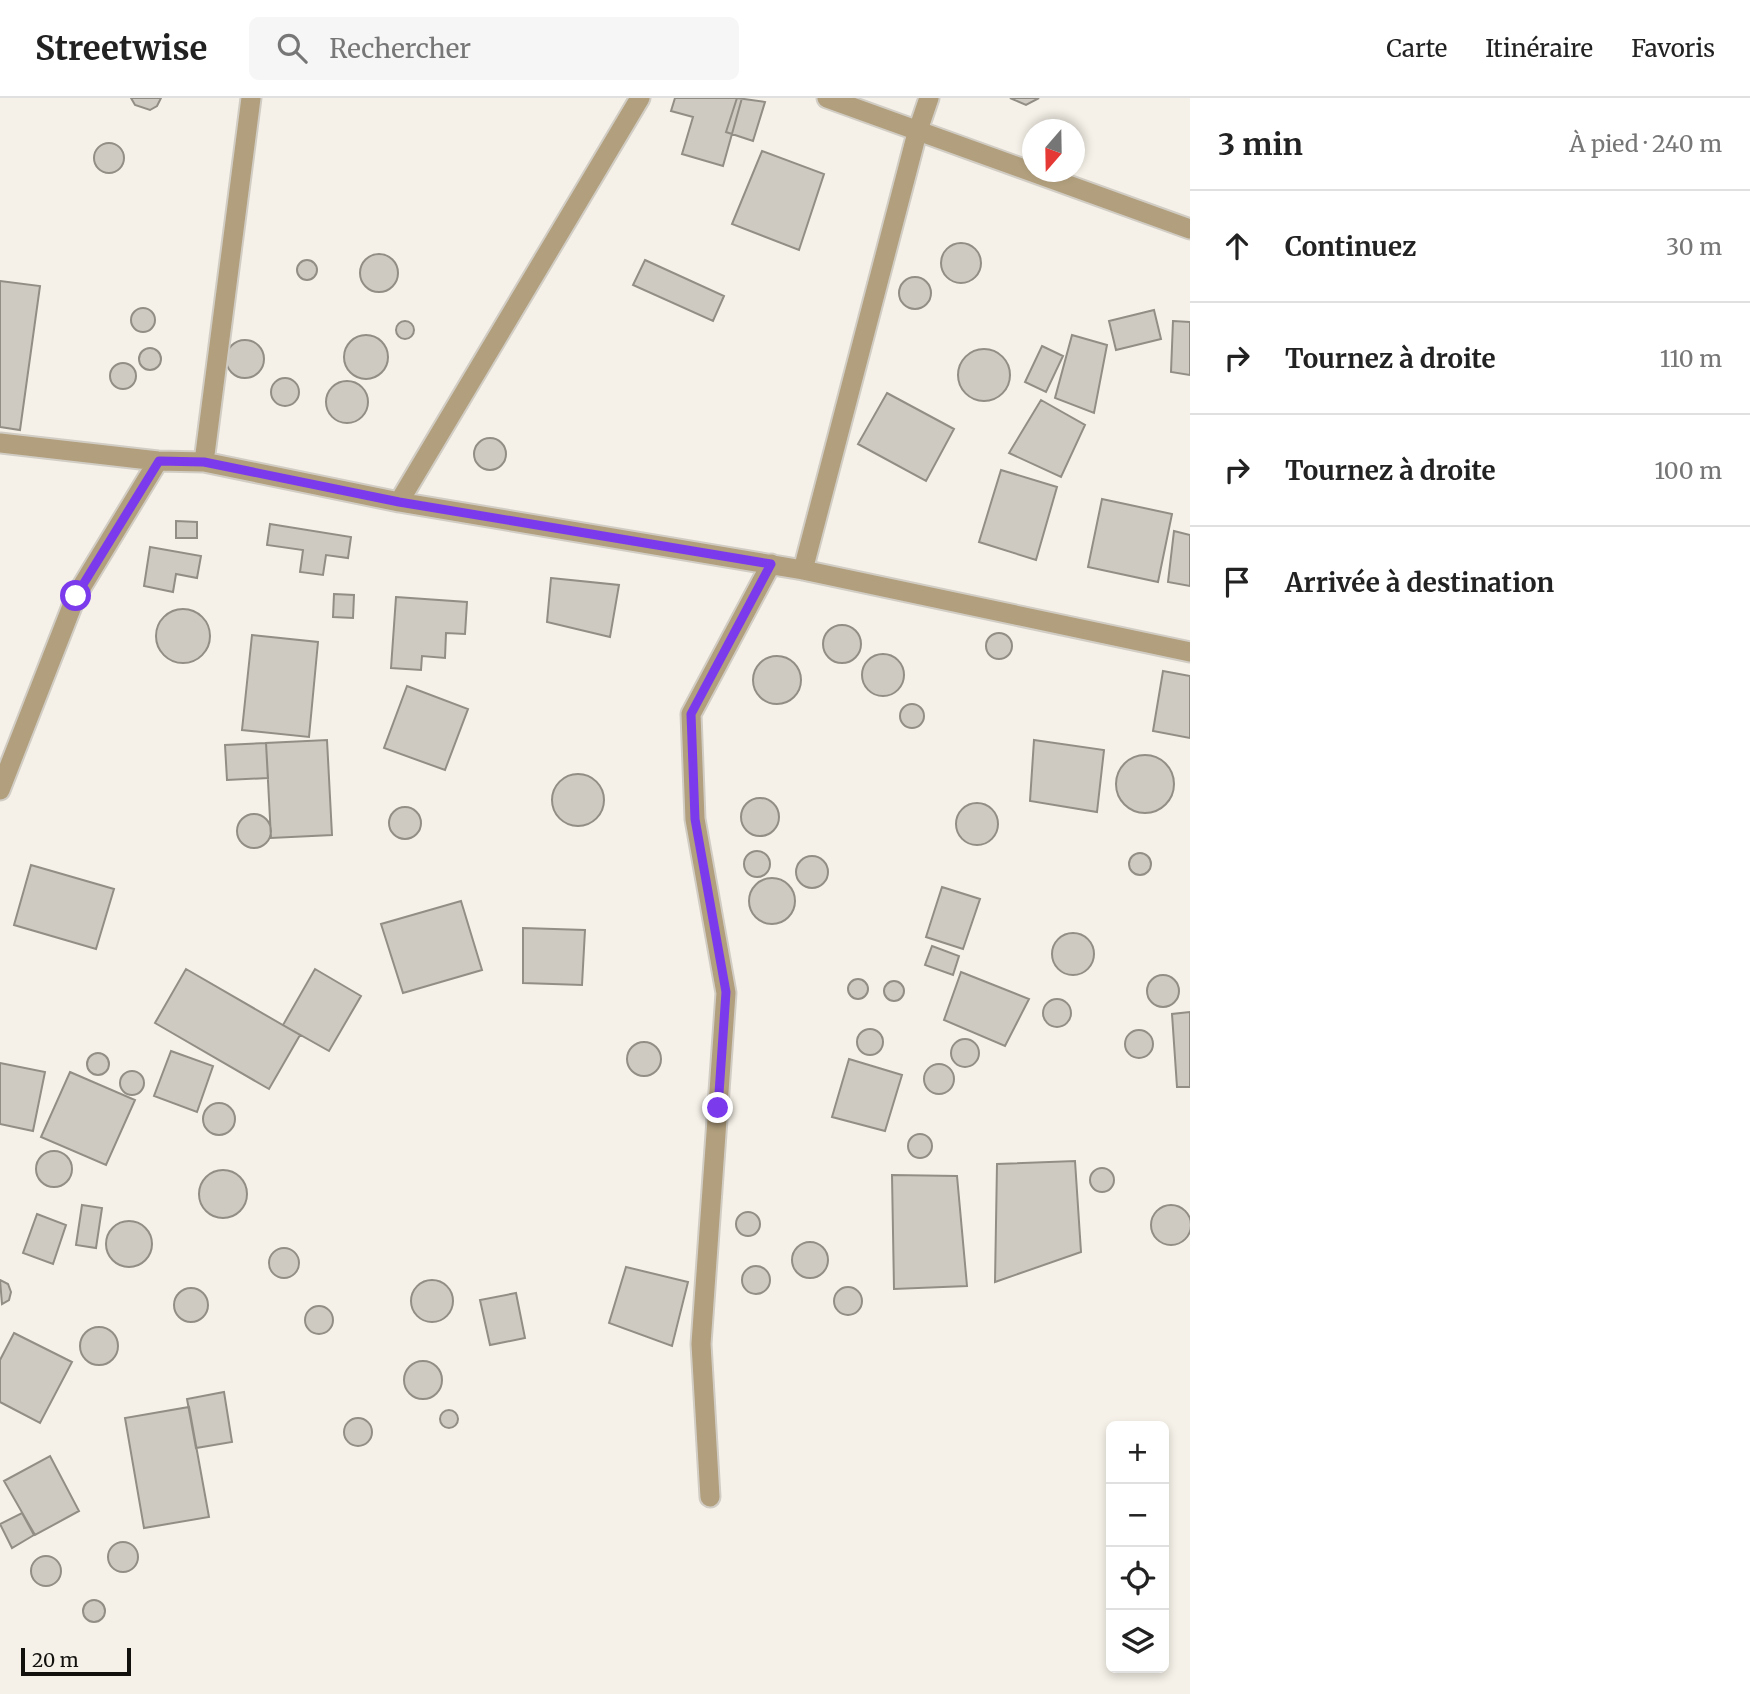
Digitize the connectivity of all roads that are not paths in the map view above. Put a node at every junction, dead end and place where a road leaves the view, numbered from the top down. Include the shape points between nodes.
1 (251, 98) edge
2 (640, 98) edge
3 (827, 98) edge
4 (929, 98) edge
5 (917, 133) junction
6 (1190, 229) edge
7 (0, 443) edge
8 (159, 461) junction
9 (204, 462) junction
10 (399, 502) junction
11 (771, 564) junction
12 (803, 570) junction
13 (1190, 652) edge
14 (0, 790) edge
15 (710, 1497) dead end

1 - 9 street
2 - 10 street
3 - 5 street
4 - 5 street
5 - 6 street
5 - 12 street
7 - 8 street
8 - 9 street
8 - 14 street via 76,596
9 - 10 street
10 - 11 street
11 - 12 street
11 - 15 street via 691,714 695,819 726,992 701,1343
12 - 13 street

